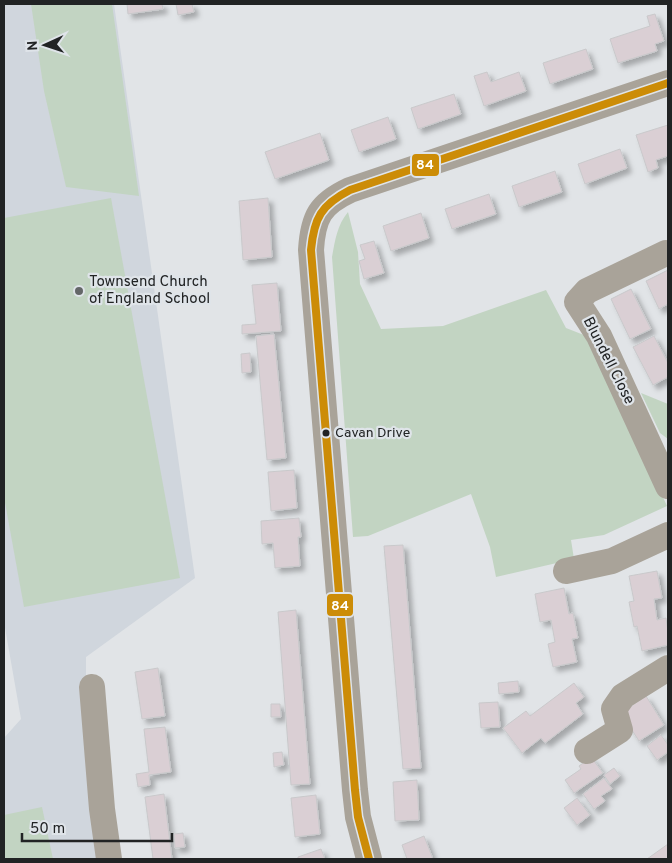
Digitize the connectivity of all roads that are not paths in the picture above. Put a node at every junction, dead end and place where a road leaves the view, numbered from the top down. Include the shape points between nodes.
1 (668, 83) edge
2 (666, 253) dead end
3 (662, 456) edge
4 (668, 486) edge
5 (668, 535) edge
6 (566, 570) dead end
7 (668, 668) edge
8 (92, 687) dead end
9 (587, 751) dead end
10 (109, 859) edge
11 (369, 859) edge

1 - 11 street via 350,190 328,202 316,219 311,250 355,790
2 - 3 street, Blundell Close via 587,291 577,302
3 - 4 street, Blundell Close
5 - 6 street via 612,561
7 - 9 street via 623,696 614,710 620,730
8 - 10 street

